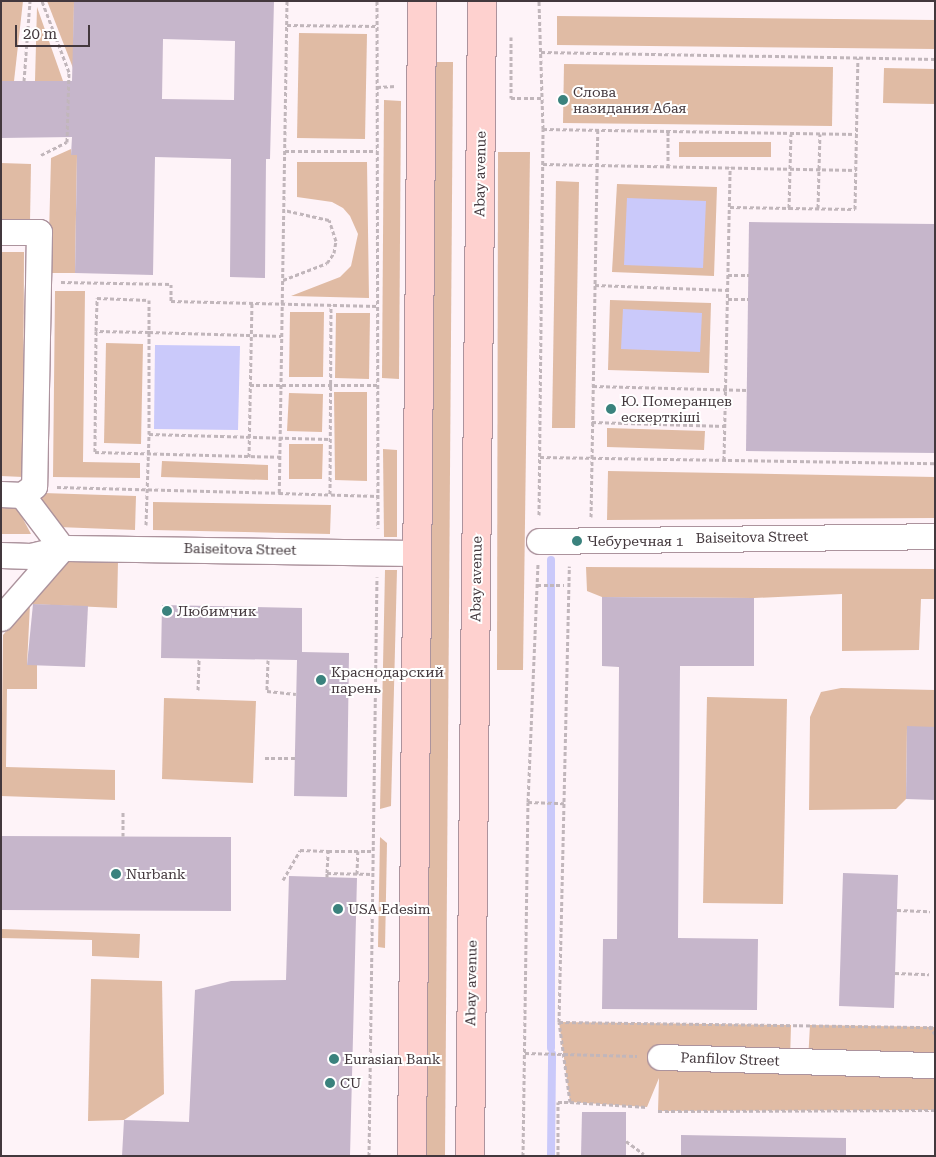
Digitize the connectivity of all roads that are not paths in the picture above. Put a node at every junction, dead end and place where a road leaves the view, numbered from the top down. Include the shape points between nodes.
1 (422, 1) edge
2 (482, 1) edge
3 (1, 232) edge
4 (19, 492) edge
5 (935, 536) edge
6 (539, 541) road end
7 (62, 548) junction
8 (417, 553) junction
9 (1, 555) edge
10 (1, 618) edge
11 (660, 1057) road end
12 (935, 1065) edge
13 (412, 1156) edge
14 (470, 1156) edge

1 - 8 main road
2 - 14 main road, Abay avenue
3 - 4 street via 39,232 38,282
4 - 7 street
5 - 6 street, Baiseitova Street
7 - 8 street, Baiseitova Street
7 - 9 street, Baiseitova Street via 31,556
7 - 10 street
8 - 13 main road
11 - 12 street, Panfilov Street

